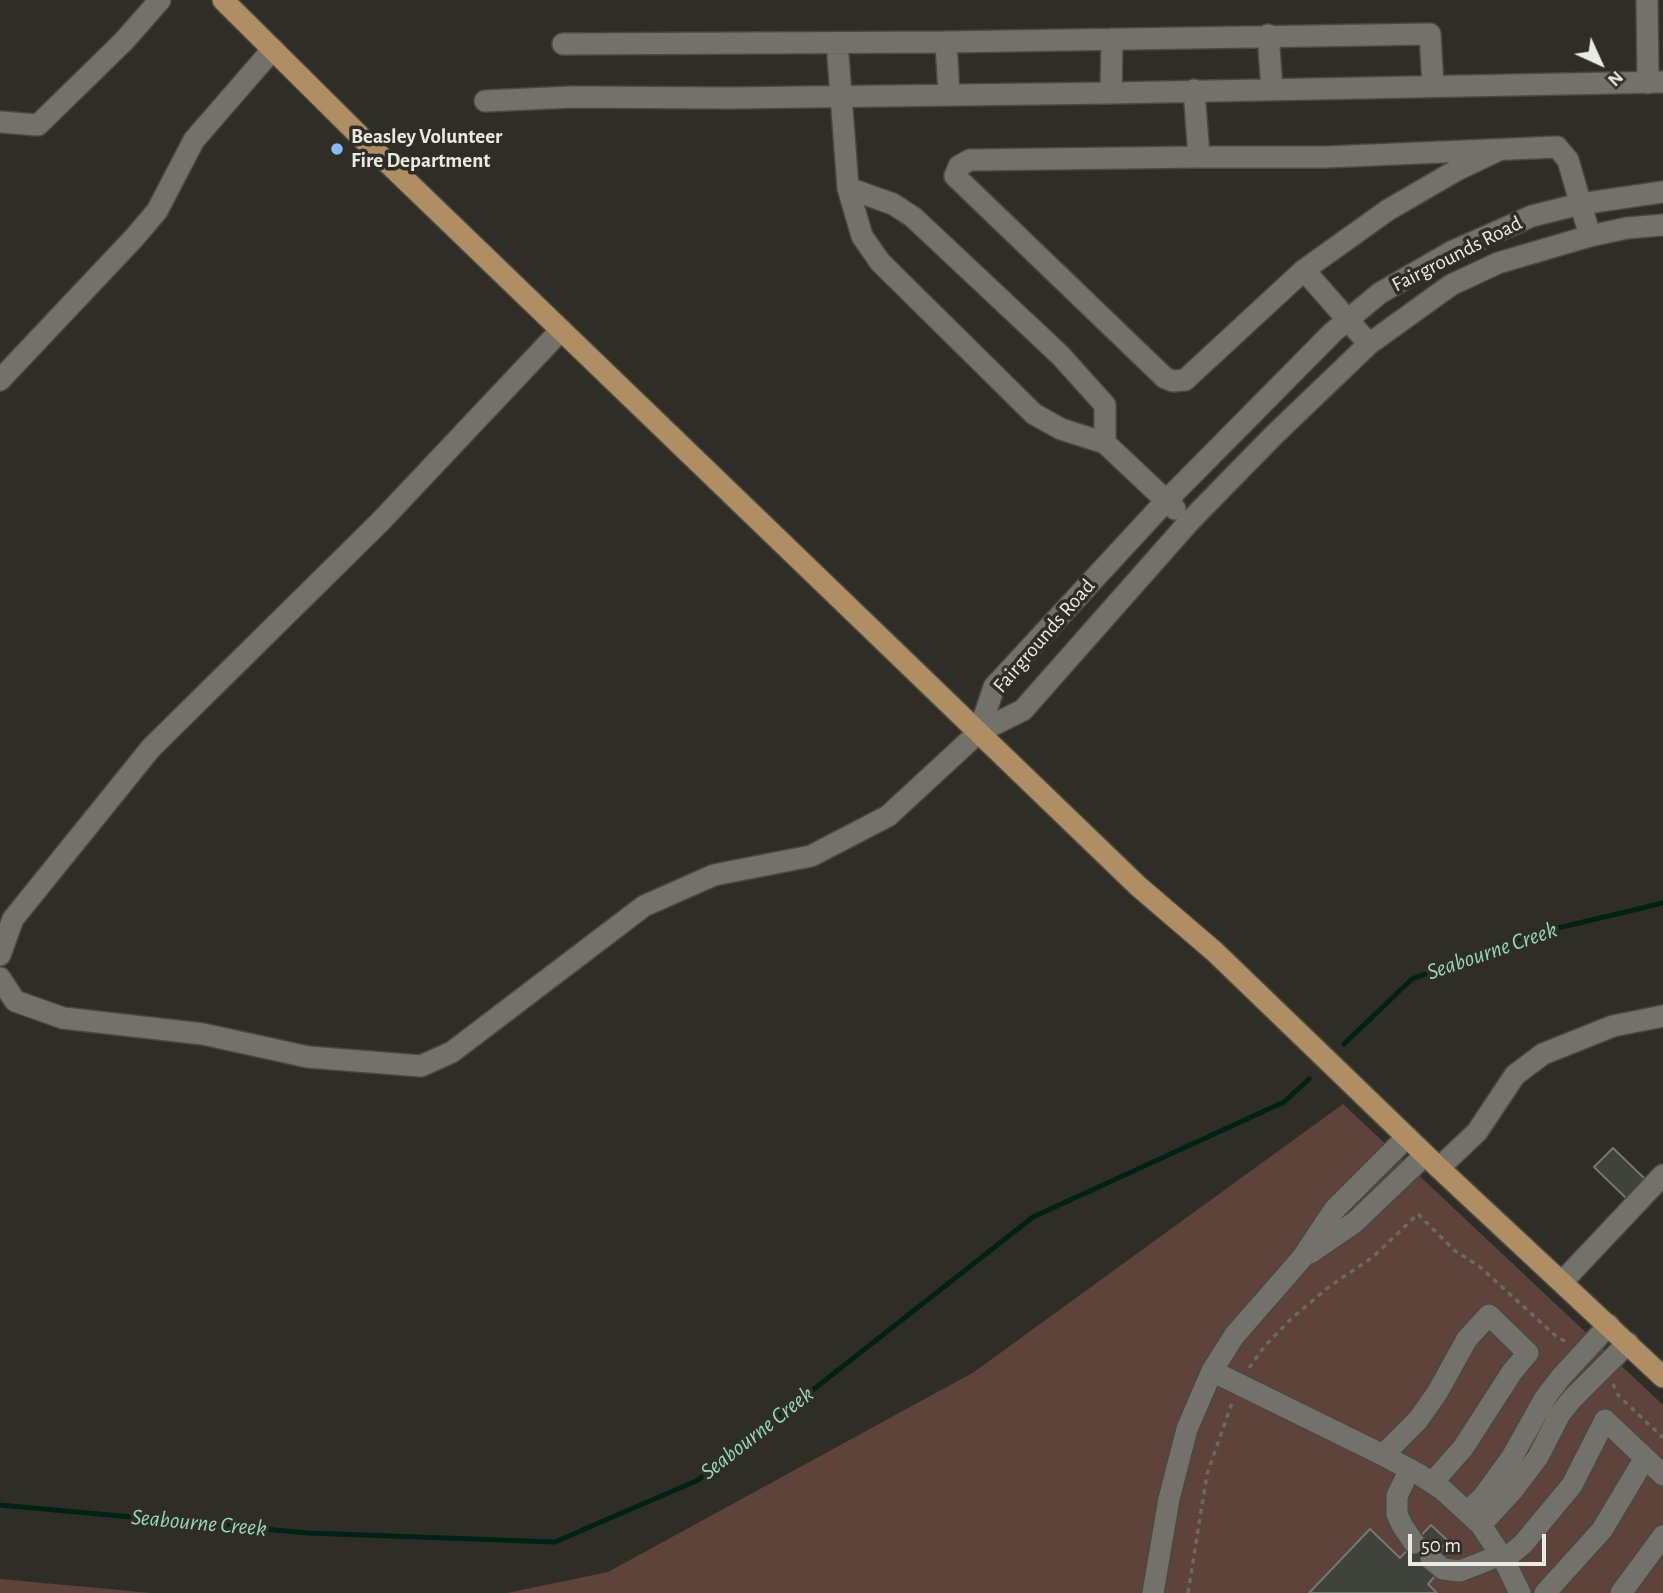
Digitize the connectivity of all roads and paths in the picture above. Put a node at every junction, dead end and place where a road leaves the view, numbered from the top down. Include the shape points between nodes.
1 (160, 0) edge
2 (223, 0) edge
3 (1647, 0) edge
4 (1268, 36) junction
5 (1112, 39) junction
6 (837, 43) junction
7 (946, 43) junction
8 (563, 44) dead end
9 (272, 49) junction
10 (1656, 83) edge
11 (1433, 86) junction
12 (1272, 89) junction
13 (1194, 90) junction
14 (1111, 93) junction
15 (949, 94) junction
16 (840, 96) junction
17 (485, 101) dead end
18 (0, 122) edge
19 (1499, 150) junction
20 (1199, 158) junction
21 (848, 188) junction
22 (1663, 192) edge
23 (1580, 204) junction
24 (1663, 225) edge
25 (1590, 236) junction
26 (1304, 270) junction
27 (1348, 320) junction
28 (561, 330) junction
29 (1369, 344) junction
30 (0, 380) edge
31 (1105, 443) junction
32 (1166, 501) junction
33 (1189, 522) junction
34 (979, 732) junction
35 (0, 955) edge
36 (0, 978) edge
37 (1663, 1016) edge
38 (1407, 1137) junction
39 (1432, 1161) junction
40 (1663, 1175) edge
41 (1302, 1258) junction
42 (1563, 1281) junction
43 (1609, 1325) junction
44 (1628, 1343) junction
45 (1581, 1353) junction
46 (1600, 1370) junction
47 (1212, 1371) junction
48 (1663, 1377) edge
49 (1240, 1385) junction
50 (1663, 1438) edge
51 (1383, 1455) junction
52 (1645, 1458) junction
53 (1410, 1469) junction
54 (1663, 1475) edge
55 (1432, 1483) junction
56 (1474, 1519) junction
57 (1663, 1536) edge
58 (1414, 1543) dead end
59 (1503, 1558) junction
60 (1431, 1559) dead end
61 (1153, 1593) edge
62 (1188, 1593) edge
63 (1520, 1593) edge
64 (1545, 1593) edge
65 (1621, 1593) edge

1 - 18 street via 38,125
2 - 9 main road
3 - 10 street
4 - 5 street
4 - 11 street via 1430,34
4 - 12 street
5 - 7 street
5 - 14 street
6 - 7 street
6 - 8 street
6 - 16 street
7 - 15 street
9 - 28 main road
9 - 30 street via 194,139 157,211
10 - 11 street
11 - 12 street
12 - 13 street
13 - 14 street
13 - 20 street
14 - 15 street
15 - 16 street
16 - 17 street
16 - 21 street
19 - 20 street
19 - 23 street via 1558,147 1568,160
19 - 26 street via 1388,210
20 - 26 street via 970,160 959,166 955,176 1173,382 1185,380
21 - 31 street via 862,236 880,262 1034,414 1060,429
21 - 31 street via 893,204 913,217 1060,355 1105,405
22 - 23 street, Fairgrounds Road
23 - 25 street
23 - 27 street, Fairgrounds Road via 1532,216 1451,252 1380,293
24 - 25 street, Fairgrounds Road
25 - 29 street, Fairgrounds Road via 1498,263 1451,285
26 - 27 street
27 - 29 street
27 - 32 street, Fairgrounds Road
28 - 34 main road
28 - 35 street via 380,522 151,748 13,919
29 - 33 street, Fairgrounds Road
31 - 32 street
32 - 33 street
32 - 34 street, Fairgrounds Road via 994,687
33 - 34 street, Fairgrounds Road via 1023,710
34 - 36 street via 888,816 811,856 714,876 644,905 452,1052 421,1066 308,1057 203,1034 63,1018 15,1001
34 - 38 main road
37 - 39 street via 1613,1026 1543,1054 1515,1074 1477,1132
38 - 39 main road
38 - 41 street via 1334,1210
39 - 41 street
39 - 42 main road
40 - 42 street
41 - 47 street via 1234,1336
42 - 43 main road
43 - 44 main road
43 - 45 street
44 - 46 street
44 - 48 main road
45 - 49 path via 1556,1338 1418,1214 1373,1257 1292,1318 1251,1364
45 - 56 street via 1545,1398
46 - 50 path via 1618,1395
46 - 56 street via 1560,1415 1538,1457 1513,1490
47 - 49 street
47 - 61 street via 1187,1429
49 - 51 street
49 - 62 path via 1207,1474
51 - 53 street
51 - 55 street via 1418,1420 1467,1339 1489,1315 1528,1353 1463,1448
52 - 54 street
52 - 59 street via 1605,1420 1572,1485 1523,1544
52 - 64 street via 1602,1530
53 - 55 street
53 - 58 street via 1397,1496 1397,1514
55 - 56 street
56 - 59 street
57 - 65 street
59 - 60 street via 1460,1571 1443,1569
59 - 63 street

